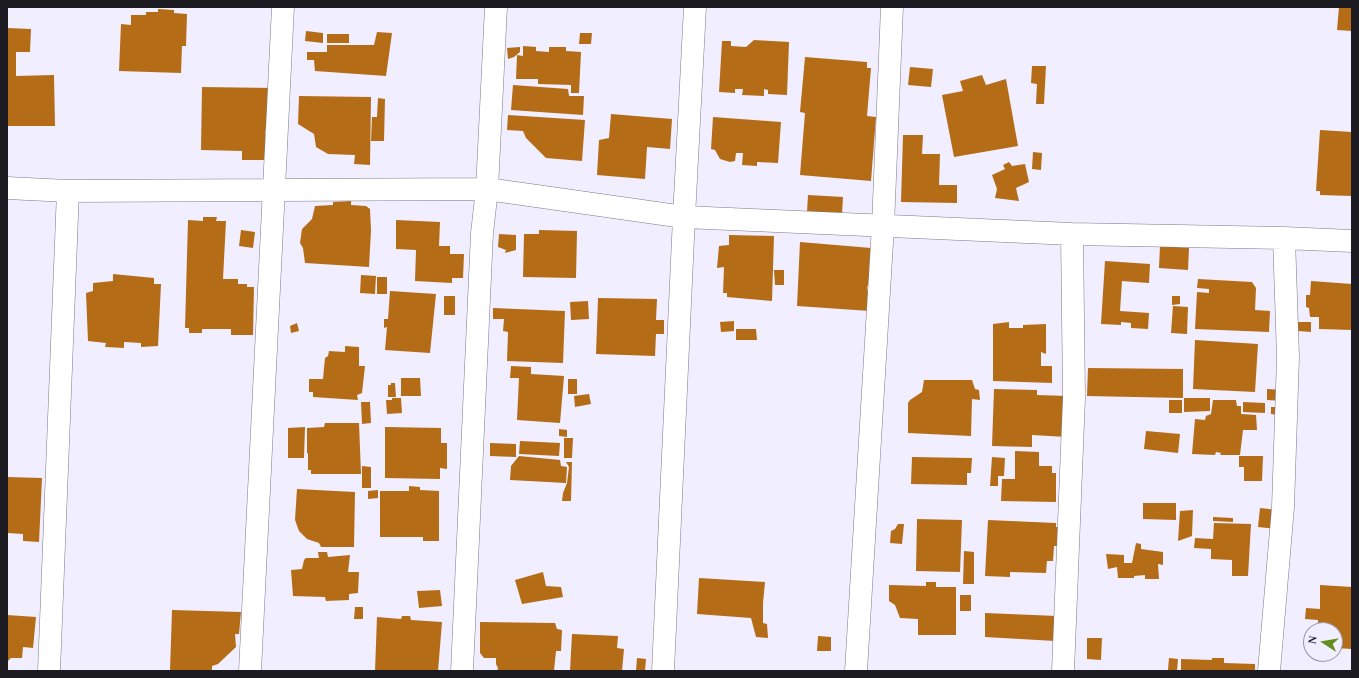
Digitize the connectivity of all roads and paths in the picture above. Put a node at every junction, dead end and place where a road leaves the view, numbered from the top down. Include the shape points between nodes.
1 (283, 7) edge
2 (496, 7) edge
3 (695, 7) edge
4 (892, 7) edge
5 (7, 188) edge
6 (487, 189) junction
7 (273, 190) junction
8 (68, 191) junction
9 (684, 217) junction
10 (883, 226) junction
11 (1072, 234) junction
12 (1284, 238) junction
13 (1352, 241) edge
14 (48, 671) edge
15 (250, 671) edge
16 (462, 671) edge
17 (663, 671) edge
18 (856, 671) edge
19 (1062, 671) edge
20 (1269, 671) edge

1 - 7 street
2 - 6 street
3 - 9 street
4 - 10 street
5 - 8 street
6 - 7 street
6 - 9 street
6 - 16 street via 482,233
7 - 8 street
7 - 15 street
8 - 14 street
9 - 10 street
9 - 17 street
10 - 11 street
10 - 18 street
11 - 12 street
11 - 19 street via 1074,398
12 - 13 street
12 - 20 street via 1288,357 1283,507

